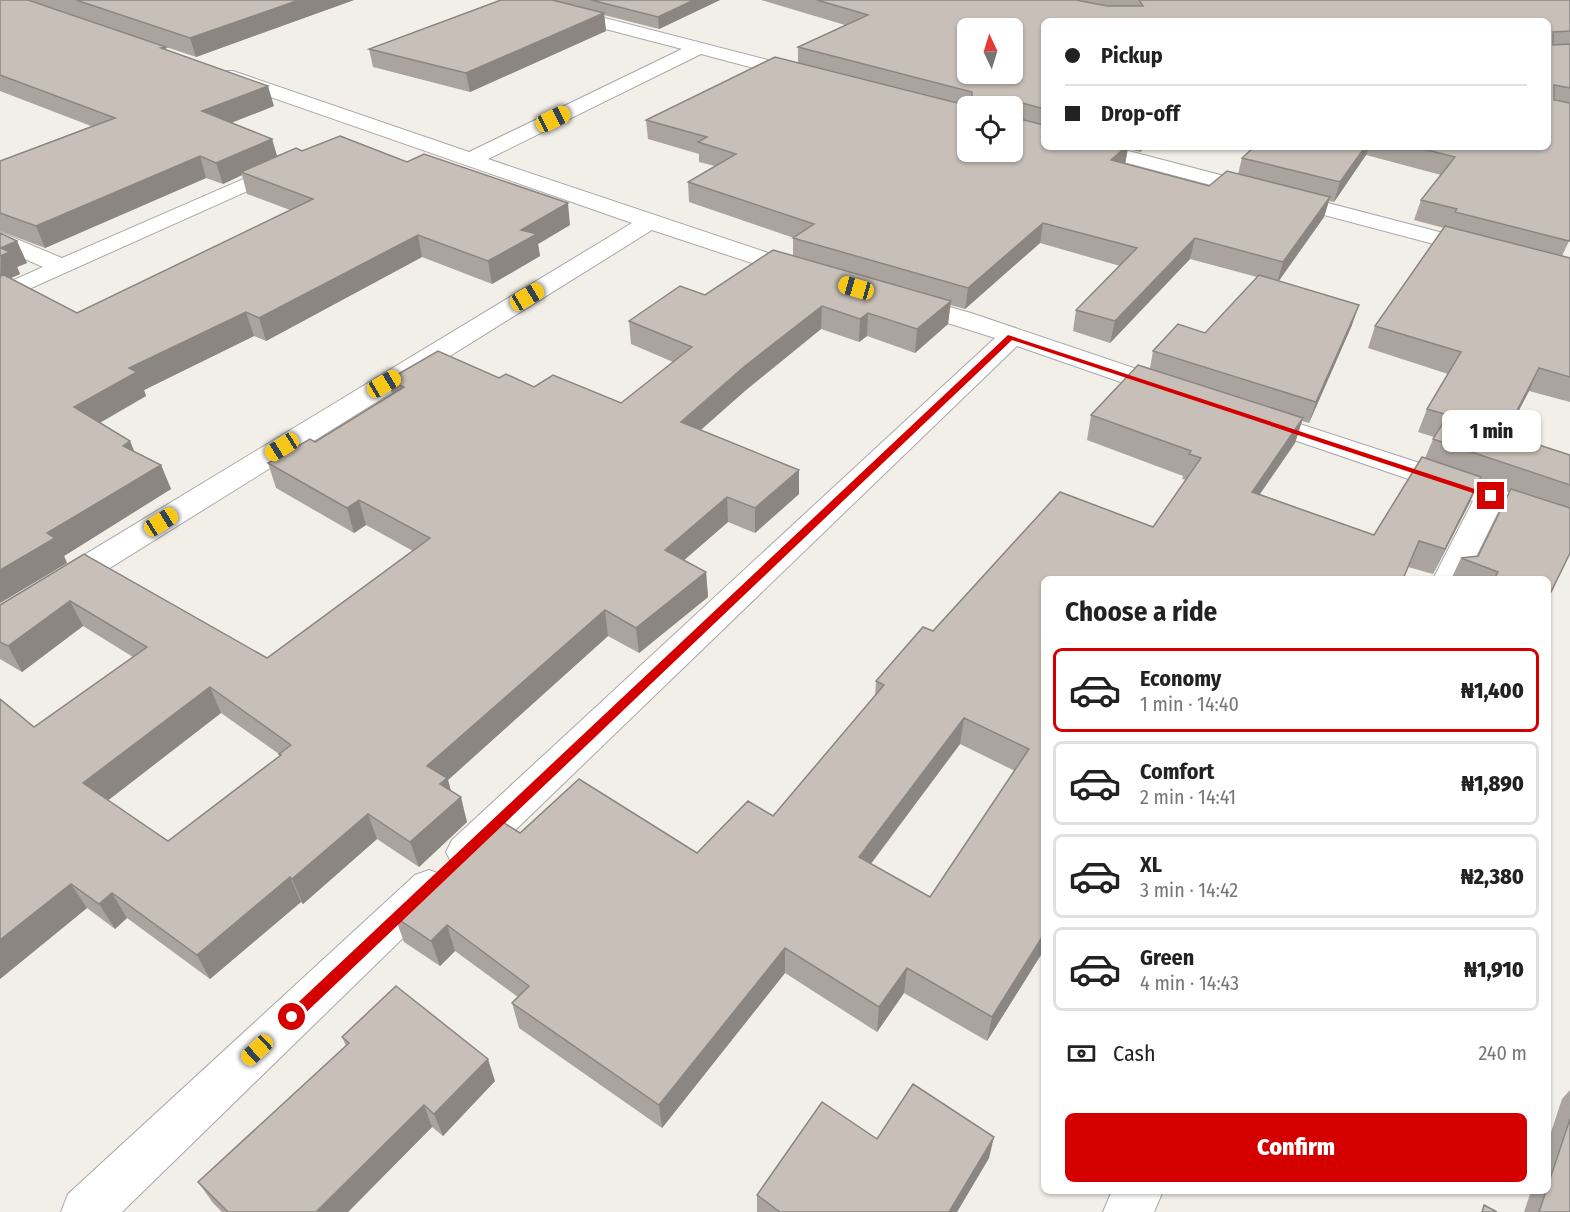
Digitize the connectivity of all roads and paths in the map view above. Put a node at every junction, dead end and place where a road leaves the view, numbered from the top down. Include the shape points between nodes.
1 (516, 0) edge
2 (698, 48) junction
3 (208, 69) edge
4 (822, 80) edge
5 (374, 127) junction
6 (342, 141) edge
7 (1100, 150) edge
8 (470, 160) junction
9 (299, 161) edge
10 (650, 222) junction
11 (0, 239) edge
12 (62, 267) junction
13 (1570, 273) edge
14 (826, 279) edge
15 (0, 295) edge
16 (882, 296) edge
17 (1011, 337) junction
18 (1190, 396) edge
19 (1234, 411) edge
20 (1491, 496) junction
21 (1570, 523) edge
22 (1451, 576) edge
23 (0, 621) edge
24 (1137, 1194) edge
25 (86, 1212) edge
26 (1128, 1212) edge

1 - 2 street
2 - 4 street
2 - 8 street
3 - 5 street
5 - 6 street
5 - 8 street
7 - 13 street
8 - 10 street
9 - 12 street
10 - 14 street
10 - 23 street
11 - 12 street
12 - 15 street
16 - 17 street via 962,318
17 - 18 street
17 - 25 street
19 - 20 street
20 - 21 street
20 - 22 street
24 - 26 street

